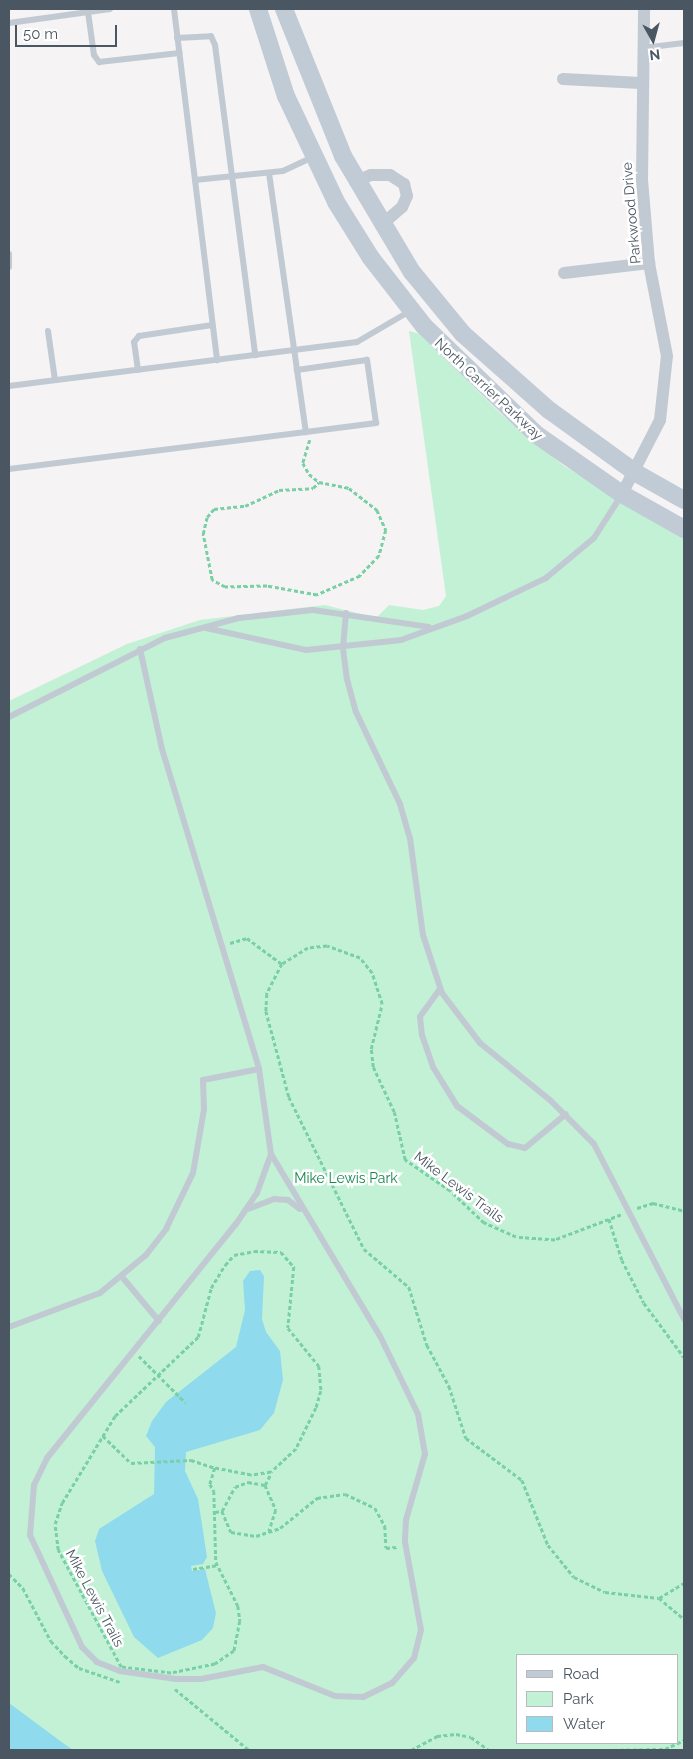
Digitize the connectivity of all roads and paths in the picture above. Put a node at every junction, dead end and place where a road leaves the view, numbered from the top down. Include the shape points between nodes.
1 (110, 9) edge
2 (174, 9) edge
3 (258, 9) edge
4 (284, 9) edge
5 (644, 9) edge
6 (88, 12) junction
7 (9, 23) edge
8 (177, 38) junction
9 (684, 43) edge
10 (643, 48) junction
11 (179, 53) junction
12 (563, 79) dead end
13 (641, 83) junction
14 (313, 157) junction
15 (269, 173) junction
16 (233, 177) junction
17 (195, 180) junction
18 (355, 182) junction
19 (381, 226) junction
20 (9, 254) edge
21 (649, 263) junction
22 (9, 267) edge
23 (564, 273) dead end
24 (432, 296) junction
25 (411, 310) junction
26 (212, 325) junction
27 (48, 331) dead end
28 (295, 350) junction
29 (255, 355) junction
30 (217, 360) junction
31 (138, 370) junction
32 (297, 370) junction
33 (55, 380) junction
34 (9, 386) edge
35 (308, 432) junction
36 (9, 470) edge
37 (636, 473) junction
38 (319, 482) junction
39 (622, 494) junction
40 (684, 500) edge
41 (684, 529) edge
42 (346, 613) junction
43 (430, 627) junction
44 (206, 628) junction
45 (343, 648) junction
46 (140, 649) junction
47 (9, 717) edge
48 (221, 946) junction
49 (282, 964) junction
50 (440, 989) junction
51 (259, 1069) junction
52 (566, 1114) junction
53 (272, 1154) junction
54 (246, 1209) junction
55 (302, 1210) junction
56 (630, 1211) junction
57 (684, 1212) edge
58 (609, 1220) junction
59 (123, 1278) junction
60 (684, 1318) edge
61 (159, 1321) junction
62 (9, 1327) edge
63 (134, 1351) junction
64 (684, 1357) edge
65 (157, 1373) junction
66 (186, 1403) dead end
67 (103, 1436) junction
68 (215, 1468) junction
69 (271, 1472) junction
70 (247, 1473) junction
71 (248, 1482) junction
72 (265, 1485) junction
73 (222, 1511) junction
74 (215, 1512) junction
75 (268, 1533) junction
76 (406, 1546) junction
77 (217, 1565) junction
78 (193, 1569) dead end
79 (684, 1583) edge
80 (658, 1598) junction
81 (684, 1618) edge
82 (676, 1744) edge
83 (411, 1750) edge
84 (489, 1750) edge
85 (607, 1750) edge

1 - 6 lane
2 - 8 lane
3 - 14 main road, North Carrier Parkway via 286,96
4 - 18 main road, North Carrier Parkway via 322,112
5 - 10 street, Parkwood Drive
6 - 7 lane
6 - 11 lane via 94,55 99,62
8 - 11 lane
8 - 16 lane via 211,36 215,45
9 - 10 lane
10 - 13 street, Parkwood Drive
11 - 17 lane
12 - 13 street
13 - 21 street, Parkwood Drive
14 - 15 lane
14 - 25 main road, North Carrier Parkway via 370,258
15 - 16 lane
15 - 28 lane
16 - 17 lane
16 - 29 lane
17 - 26 lane
18 - 19 main road, North Carrier Parkway
18 - 19 street via 371,175 390,175 404,184 407,196 402,207
19 - 24 main road, North Carrier Parkway
20 - 22 lane
21 - 23 street
21 - 37 street, Parkwood Drive via 667,356 660,420
24 - 25 main road
24 - 37 main road, North Carrier Parkway via 498,367
25 - 28 lane via 357,342
25 - 39 main road, North Carrier Parkway via 452,358 537,435
26 - 30 lane
26 - 31 lane via 139,336 134,342
27 - 33 lane
28 - 29 lane
28 - 32 lane
29 - 30 lane
30 - 31 lane
31 - 33 lane
32 - 35 lane
32 - 35 lane via 367,360 376,423
33 - 34 lane
35 - 36 lane
35 - 38 path via 310,449 303,463
37 - 39 street, Parkwood Drive
37 - 40 main road, North Carrier Parkway
38 - 38 path via 349,488 377,510 384,522 384,543 371,567 335,589 316,595 267,586 225,587 212,580 203,534 207,517 214,509 245,506 279,490 313,488
39 - 41 main road, North Carrier Parkway
39 - 43 lane via 594,538 546,578 468,616
42 - 43 lane
42 - 44 lane via 276,612
42 - 45 lane
43 - 45 lane via 401,640
44 - 45 lane via 306,650
44 - 46 lane
45 - 50 lane via 356,712 400,804 410,838 423,935
46 - 47 lane
46 - 48 lane via 162,749
48 - 49 path via 247,938
48 - 51 lane
49 - 58 path, Mike Lewis Trails via 308,948 327,946 360,958 372,973 382,1004 371,1049 372,1067 394,1112 405,1160 421,1174 450,1191 484,1223 516,1237 555,1240
49 - 80 path via 267,994 266,1011 289,1097 364,1249 409,1287 427,1345 449,1386 466,1438 522,1480 548,1545 574,1578 605,1592
50 - 52 lane via 480,1043
50 - 52 lane via 420,1017 422,1035 432,1067 457,1106 508,1144 525,1148
51 - 53 lane
51 - 59 lane via 202,1080 200,1140 185,1191 166,1229
52 - 56 lane via 608,1165
53 - 54 lane
53 - 55 lane
54 - 55 lane via 274,1199 288,1200
54 - 61 lane
55 - 76 lane via 380,1336 418,1414 425,1454 406,1520
56 - 57 path, Mike Lewis Trails via 654,1203
56 - 58 path, Mike Lewis Trails
56 - 60 lane via 656,1270
58 - 64 path via 622,1260 644,1303
59 - 61 lane
59 - 62 lane via 74,1306
61 - 63 lane
63 - 65 path
63 - 76 lane via 47,1458 29,1512 30,1535 38,1558 82,1648 97,1662 120,1671 201,1680 263,1667 335,1696 363,1697 392,1683 414,1658 421,1630
65 - 66 path
65 - 67 path, Mike Lewis Trails via 115,1416
65 - 69 path, Mike Lewis Trails via 198,1337 211,1288 234,1255 269,1251 288,1256 295,1276 288,1328 315,1357 321,1390 308,1431 287,1462
67 - 68 path via 131,1463 191,1460
67 - 77 path, Mike Lewis Trails via 62,1503 55,1538 121,1667 171,1673 215,1664 234,1651 238,1606
68 - 70 path
68 - 74 path, Mike Lewis Trails via 210,1484
69 - 70 path
69 - 72 path, Mike Lewis Trails
70 - 71 path
71 - 72 path
71 - 73 path via 230,1491
72 - 75 path via 276,1510
73 - 74 path
73 - 75 path via 231,1532 246,1536
74 - 77 path, Mike Lewis Trails
75 - 76 path via 280,1528 309,1501 345,1494 375,1508 385,1526 386,1548
77 - 78 path
79 - 80 path
80 - 81 path
82 - 85 path via 666,1749
83 - 84 path via 437,1736 456,1734 471,1737

